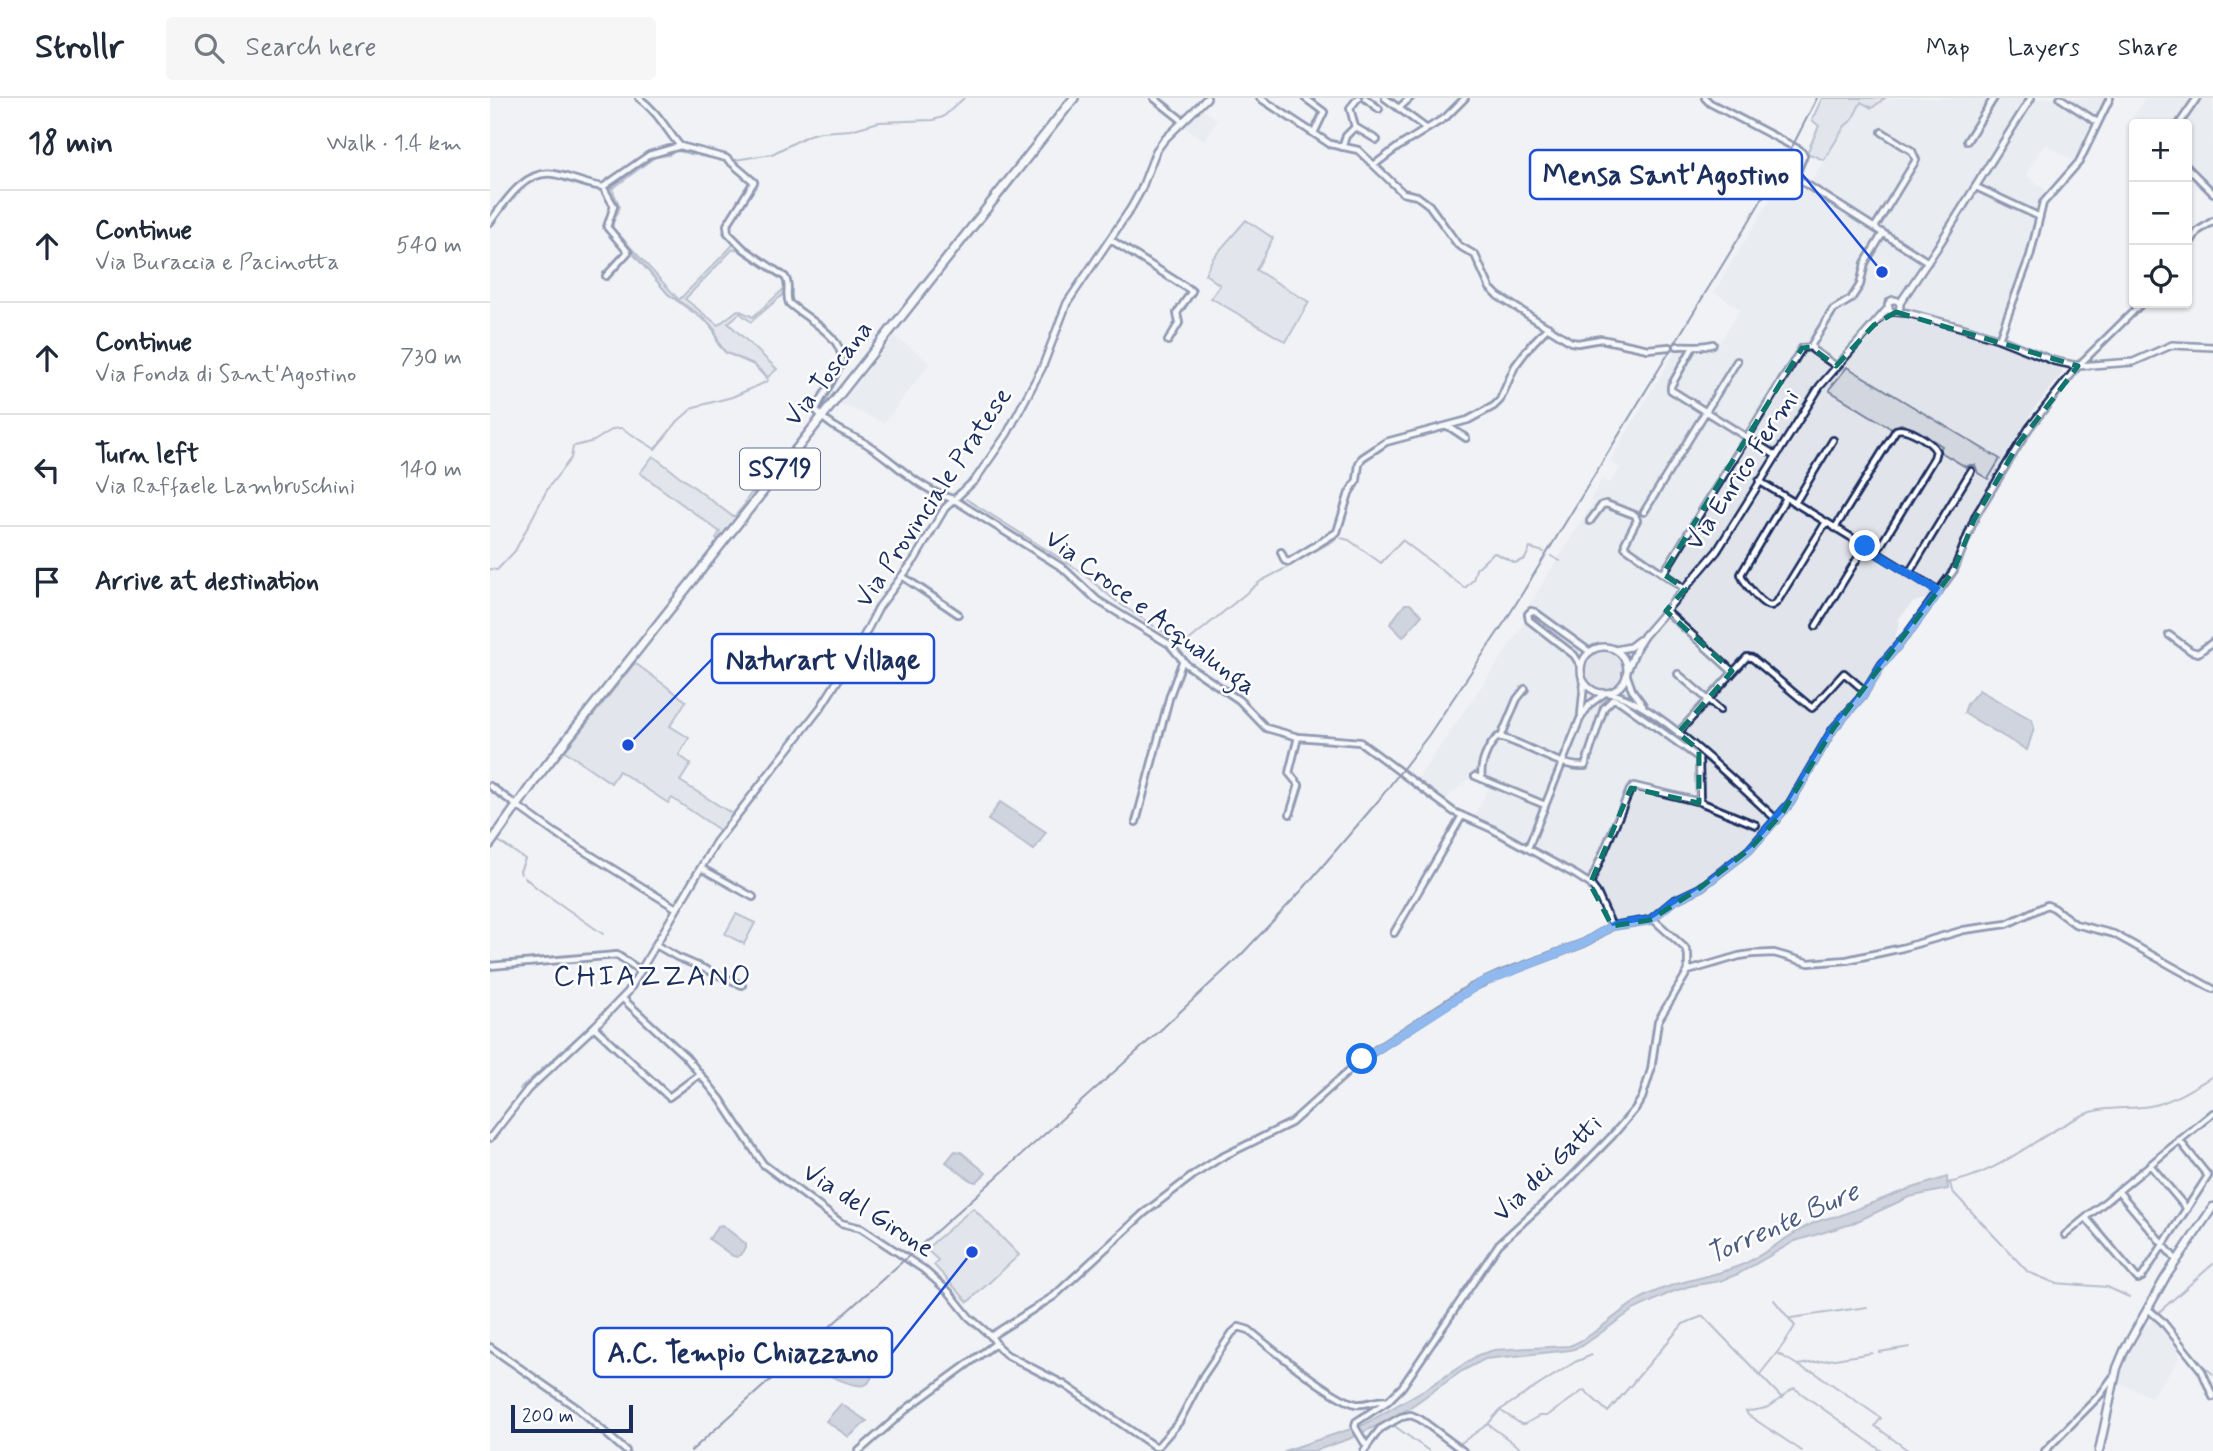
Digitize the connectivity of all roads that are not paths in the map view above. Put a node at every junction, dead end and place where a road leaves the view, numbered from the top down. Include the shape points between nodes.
1 (639, 98) edge
2 (1074, 98) edge
3 (1154, 98) edge
4 (1206, 98) edge
5 (1260, 98) edge
6 (1305, 98) edge
7 (1358, 98) edge
8 (1364, 98) edge
9 (1385, 98) edge
10 (1410, 98) edge
11 (1465, 98) edge
12 (1705, 98) edge
13 (1994, 98) edge
14 (2031, 98) edge
15 (2060, 98) edge
16 (2110, 98) edge
17 (2197, 98) edge
18 (1399, 108) junction
19 (1379, 109) dead end
20 (2182, 119) edge
21 (1184, 121) junction
22 (2097, 122) junction
23 (1355, 127) junction
24 (1427, 129) junction
25 (1882, 132) dead end
26 (1314, 133) junction
27 (1377, 140) dead end
28 (1967, 141) dead end
29 (680, 146) junction
30 (1342, 147) junction
31 (1374, 165) junction
32 (2192, 172) edge
33 (603, 187) junction
34 (1976, 187) junction
35 (2213, 193) edge
36 (2038, 216) junction
37 (2213, 221) edge
38 (490, 222) edge
39 (1875, 227) junction
40 (1883, 233) junction
41 (1111, 240) junction
42 (2188, 245) edge
43 (1928, 262) junction
44 (606, 276) dead end
45 (1896, 307) junction
46 (2137, 308) edge
47 (1548, 327) junction
48 (1999, 339) junction
49 (1168, 341) dead end
50 (1713, 344) dead end
51 (1677, 346) dead end
52 (1669, 347) dead end
53 (1693, 347) junction
54 (1811, 347) junction
55 (2213, 347) edge
56 (1737, 361) dead end
57 (1836, 366) junction
58 (2078, 366) junction
59 (1705, 412) junction
60 (821, 417) junction
61 (1448, 426) junction
62 (1747, 438) junction
63 (1466, 439) dead end
64 (1833, 440) dead end
65 (1776, 456) junction
66 (1971, 471) dead end
67 (1759, 481) junction
68 (1787, 498) junction
69 (953, 499) junction
70 (1795, 503) junction
71 (1644, 512) dead end
72 (1590, 521) dead end
73 (1826, 522) junction
74 (1835, 528) junction
75 (1865, 546) junction
76 (1281, 552) dead end
77 (1876, 553) junction
78 (1663, 573) junction
79 (1909, 573) junction
80 (902, 576) junction
81 (1685, 589) junction
82 (1939, 592) junction
83 (1666, 611) junction
84 (958, 614) dead end
85 (1816, 626) dead end
86 (2169, 635) dead end
87 (1644, 636) junction
88 (2213, 642) edge
89 (1615, 650) junction
90 (1590, 652) junction
91 (1183, 660) junction
92 (1581, 666) junction
93 (1732, 671) junction
94 (1627, 672) junction
95 (1678, 674) dead end
96 (1584, 683) junction
97 (1525, 689) dead end
98 (1865, 691) junction
99 (1606, 693) junction
100 (1707, 699) junction
101 (1645, 709) junction
102 (1720, 710) dead end
103 (1580, 719) junction
104 (1678, 733) junction
105 (1298, 737) junction
106 (1502, 737) junction
107 (1699, 750) junction
108 (1699, 758) junction
109 (1562, 762) junction
110 (1475, 776) dead end
111 (1482, 779) junction
112 (490, 786) edge
113 (1700, 802) junction
114 (516, 805) junction
115 (1545, 805) junction
116 (1290, 814) dead end
117 (1462, 816) junction
118 (1777, 820) junction
119 (1136, 822) dead end
120 (1756, 825) dead end
121 (490, 844) edge
122 (1528, 848) junction
123 (700, 867) junction
124 (1590, 884) junction
125 (753, 897) dead end
126 (676, 908) junction
127 (1653, 919) junction
128 (1612, 926) junction
129 (1394, 933) dead end
130 (656, 945) junction
131 (490, 966) edge
132 (641, 971) junction
133 (1688, 971) junction
134 (742, 985) dead end
135 (2213, 989) edge
136 (623, 999) junction
137 (594, 1027) junction
138 (700, 1074) junction
139 (2213, 1113) edge
140 (490, 1138) edge
141 (2179, 1140) junction
142 (2150, 1165) junction
143 (2118, 1191) junction
144 (2213, 1207) edge
145 (2187, 1209) junction
146 (2086, 1218) junction
147 (2065, 1236) dead end
148 (2164, 1245) junction
149 (2177, 1261) junction
150 (2148, 1309) junction
151 (991, 1336) junction
152 (995, 1344) junction
153 (490, 1347) edge
154 (2115, 1374) junction
155 (2213, 1397) edge
156 (1388, 1401) junction
157 (1366, 1449) edge
158 (626, 1451) edge
159 (859, 1451) edge
160 (1463, 1451) edge
161 (2045, 1451) edge
162 (2099, 1451) edge

1 - 29 street via 653,108
2 - 60 main road, Via Toscana / SS719
3 - 21 street
4 - 21 street, Via Provinciale Pratese
5 - 26 street
6 - 26 street via 1324,113
7 - 23 street via 1350,108
8 - 19 street
9 - 18 street
10 - 18 street
11 - 24 street
12 - 39 street via 1802,151 1796,177
13 - 28 street
14 - 34 street
15 - 22 street
16 - 22 street
17 - 20 street
18 - 24 street
21 - 41 street, Via Provinciale Pratese via 1156,151 1140,192
22 - 36 street via 2079,162 2047,196
23 - 27 street
23 - 30 street
24 - 31 street
25 - 39 street via 1912,151 1916,160
26 - 30 street
29 - 33 street via 649,155
29 - 60 street via 726,158 754,180 726,231 785,276 789,303 838,343 840,364 816,410
30 - 31 street via 1358,150
31 - 47 street via 1403,193 1429,205 1458,245 1478,259 1498,296
32 - 35 street
33 - 38 street via 556,174 539,175 517,189
33 - 44 street via 614,206 608,229 628,252
34 - 36 street
34 - 43 street
36 - 48 street via 2029,256
37 - 42 street
39 - 40 street
40 - 43 street
40 - 54 street via 1865,263 1860,285 1851,299 1833,310
41 - 49 street via 1192,290 1177,311 1179,322
41 - 69 street, Via Provinciale Pratese via 1067,303 1014,424 975,480
43 - 45 street, Via Enrico Fermi
45 - 48 street
45 - 57 street, Via Enrico Fermi
46 - 58 street
47 - 52 street via 1574,343 1601,339 1648,349
47 - 61 street via 1517,362 1496,404
48 - 58 street
50 - 53 street
51 - 53 street
53 - 59 street via 1670,387
54 - 57 street
54 - 62 street via 1802,348
55 - 58 street via 2172,345 2133,362
56 - 59 street
57 - 65 street, Via Enrico Fermi
58 - 82 street via 2019,443 1976,515 1956,567
59 - 62 street
59 - 71 street
60 - 69 street, Via Croce e Acqualunga via 935,495
60 - 114 main road, Via Toscana / SS719
61 - 63 street
61 - 76 street via 1390,440 1366,455 1337,532 1289,562
62 - 65 street
62 - 78 street
64 - 70 street
65 - 67 street, Via Enrico Fermi
66 - 79 street
67 - 68 street
67 - 81 street, Via Enrico Fermi via 1721,544
68 - 70 street
68 - 73 street via 1741,576 1769,606 1781,596
69 - 80 street, Via Provinciale Pratese
69 - 91 street, Via Croce e Acqualunga via 1063,568 1097,600 1169,644
70 - 73 street
72 - 78 street via 1602,505 1635,515 1625,546
73 - 74 street
74 - 75 street
74 - 77 street via 1896,430 1904,428 1933,445 1933,461
75 - 77 street
75 - 85 street
77 - 79 street
78 - 81 street
79 - 82 street
80 - 84 street
80 - 123 street, Via Provinciale Pratese via 821,707
81 - 83 street, Via Enrico Fermi
82 - 98 street
83 - 87 street, Via Enrico Fermi
83 - 93 street
86 - 88 street via 2198,653
87 - 89 street via 1630,647
87 - 94 street
89 - 90 street via 1603,647
89 - 94 street
90 - 92 street
90 - 92 street via 1535,612 1528,614
91 - 105 street, Via Croce e Acqualunga via 1239,700 1266,728
91 - 119 street
92 - 96 street
93 - 98 street via 1750,657 1812,708 1844,673
93 - 100 street
94 - 99 street via 1619,687
94 - 101 street via 1633,693
95 - 100 street
96 - 99 street via 1593,691
96 - 103 street
97 - 106 street
98 - 118 street via 1833,729
99 - 101 street via 1625,697
99 - 103 street via 1590,704
100 - 102 street
100 - 104 street
101 - 104 street
103 - 109 street
104 - 107 street
105 - 116 street via 1289,773 1299,785
105 - 117 street, Via Croce e Acqualunga via 1360,742
106 - 109 street
106 - 111 street via 1491,744
107 - 108 street
107 - 118 street
108 - 109 street via 1613,699 1604,708 1585,766
108 - 113 street
109 - 115 street
110 - 111 street
111 - 115 street
112 - 114 street
113 - 120 street
113 - 124 street via 1632,787
114 - 121 main road, Via Toscana / SS719
114 - 126 street
115 - 122 street
117 - 122 street, Via Croce e Acqualunga
117 - 129 street
118 - 127 street via 1749,850
122 - 124 street, Via Croce e Acqualunga
123 - 125 street
123 - 126 street, Via Provinciale Pratese
124 - 128 street
126 - 130 street, Via Provinciale Pratese
127 - 128 street
127 - 133 street via 1683,945
128 - 151 street via 1584,943 1471,988 1380,1047 1291,1123 1195,1174 1144,1213 1054,1296
130 - 132 street, Via Provinciale Pratese
130 - 134 street
131 - 132 street via 617,955
132 - 136 street, Via Provinciale Pratese
133 - 135 street via 1752,954 1773,953 1809,963 1847,960 1964,930 1997,927 2047,905 2075,924 2114,934
133 - 156 street, Via dei Gatti via 1658,1021 1651,1070 1635,1110 1567,1182 1499,1244
136 - 137 street, Via Provinciale Pratese
136 - 138 street, Via del Girone via 677,1046
137 - 138 street via 669,1097
137 - 140 street, Via Provinciale Pratese via 528,1089
138 - 151 street, Via del Girone via 763,1164 841,1223 861,1228 923,1269
139 - 141 street
141 - 142 street
141 - 145 street via 2208,1175
142 - 143 street
142 - 145 street
143 - 146 street
143 - 148 street
144 - 149 main road
145 - 148 street
146 - 147 street
146 - 148 street via 2136,1277 2145,1274
148 - 149 street
149 - 150 main road
150 - 154 main road
150 - 155 street via 2202,1371
151 - 152 street, Via del Girone
152 - 156 street, Via del Girone via 1155,1447 1179,1422 1203,1376 1239,1327 1347,1400 1362,1405
152 - 159 street via 909,1407
153 - 158 street via 577,1408
154 - 161 street
154 - 162 main road
156 - 157 street, Via dei Gatti via 1356,1422
157 - 160 street via 1380,1430 1411,1415

